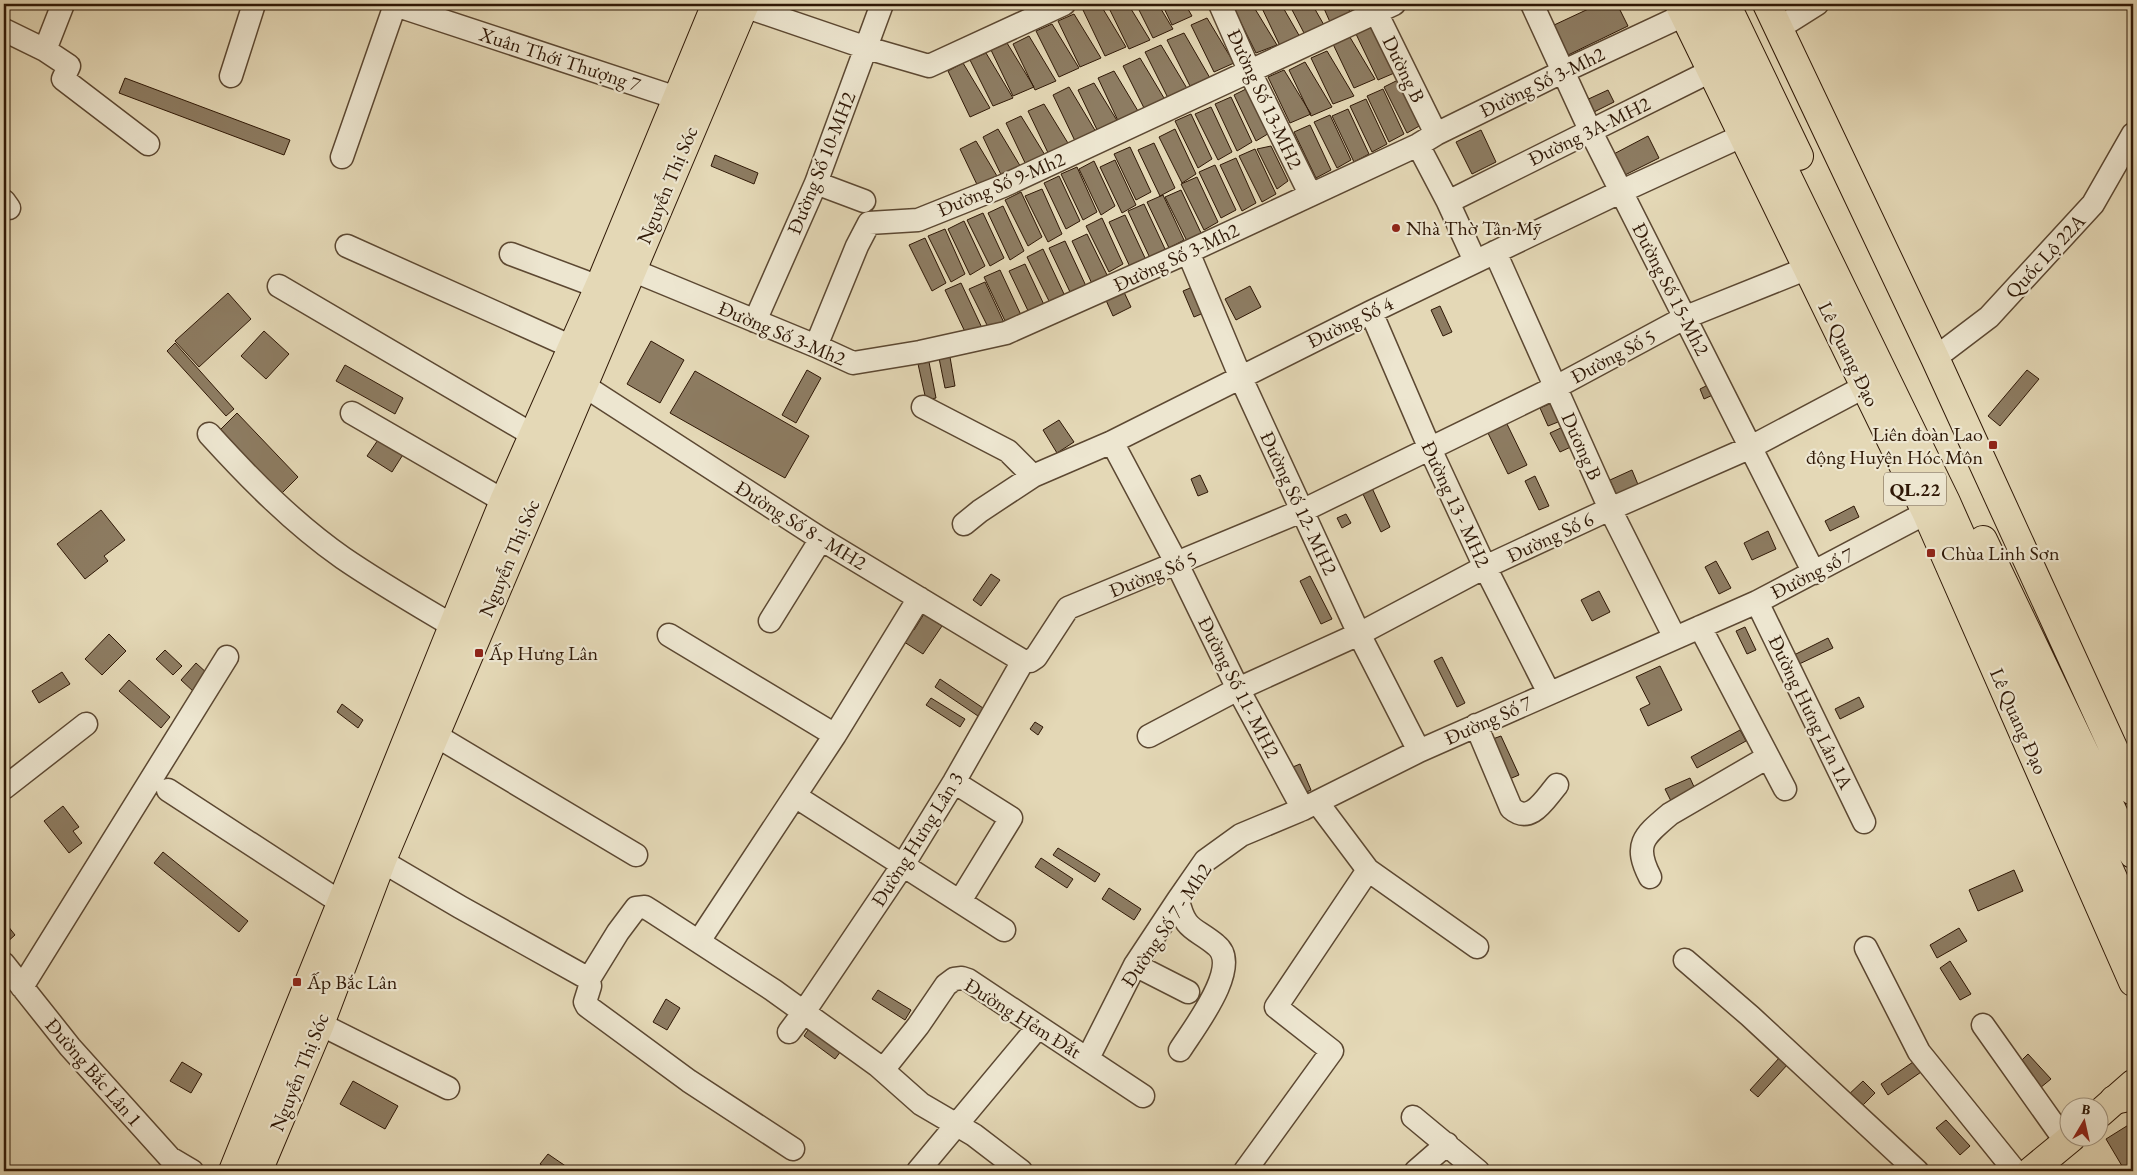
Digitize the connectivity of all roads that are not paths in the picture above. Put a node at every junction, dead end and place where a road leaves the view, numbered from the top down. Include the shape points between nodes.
1 (63, 4) edge
2 (254, 4) edge
3 (393, 4) edge
4 (716, 4) edge
5 (882, 4) edge
6 (1064, 4) edge
7 (1220, 4) edge
8 (1532, 4) edge
9 (1817, 4) edge
10 (744, 5) edge
11 (1381, 7) edge
12 (1698, 7) edge
13 (1773, 16) edge
14 (4, 30) edge
15 (867, 48) junction
16 (45, 50) junction
17 (1721, 66) junction
18 (1249, 70) junction
19 (1562, 72) junction
20 (231, 76) dead end
21 (688, 102) junction
22 (1590, 130) junction
23 (2133, 134) edge
24 (1744, 135) junction
25 (1427, 140) junction
26 (148, 144) dead end
27 (342, 157) dead end
28 (816, 184) junction
29 (1622, 191) junction
30 (1310, 194) junction
31 (864, 201) dead end
32 (1448, 202) junction
33 (347, 246) dead end
34 (1188, 252) junction
35 (511, 254) dead end
36 (1485, 257) junction
37 (1808, 268) junction
38 (632, 270) junction
39 (279, 286) dead end
40 (599, 287) junction
41 (1371, 312) junction
42 (1686, 317) junction
43 (755, 321) junction
44 (816, 346) junction
45 (572, 347) junction
46 (1935, 358) junction
47 (1240, 376) junction
48 (583, 384) junction
49 (1556, 386) junction
50 (1864, 387) junction
51 (923, 407) dead end
52 (352, 413) dead end
53 (209, 434) dead end
54 (533, 435) junction
55 (1112, 442) junction
56 (1750, 448) junction
57 (1430, 449) junction
58 (1033, 476) junction
59 (504, 501) junction
60 (1936, 508) junction
61 (1610, 509) junction
62 (1304, 510) junction
63 (964, 524) dead end
64 (821, 539) junction
65 (1177, 564) junction
66 (1486, 567) junction
67 (1814, 573) junction
68 (919, 598) junction
69 (1757, 602) junction
70 (770, 621) dead end
71 (453, 626) junction
72 (1700, 627) junction
73 (1359, 634) junction
74 (669, 635) dead end
75 (1676, 638) junction
76 (227, 657) dead end
77 (1023, 661) junction
78 (1238, 689) junction
79 (1549, 693) junction
80 (86, 724) dead end
81 (1476, 725) junction
82 (434, 735) junction
83 (835, 735) junction
84 (1149, 736) dead end
85 (1419, 751) junction
86 (1768, 757) junction
87 (954, 782) junction
88 (1557, 786) dead end
89 (4, 788) edge
90 (1785, 789) dead end
91 (168, 790) dead end
92 (2133, 791) edge
93 (795, 796) junction
94 (1310, 806) junction
95 (1864, 822) dead end
96 (372, 854) junction
97 (2133, 854) edge
98 (636, 855) dead end
99 (903, 865) junction
100 (1368, 870) junction
101 (1650, 877) dead end
102 (1178, 900) junction
103 (960, 901) junction
104 (351, 907) junction
105 (2133, 923) edge
106 (1004, 930) dead end
107 (699, 941) junction
108 (1477, 948) dead end
109 (1866, 948) dead end
110 (1684, 960) dead end
111 (4, 964) edge
112 (1135, 965) junction
113 (589, 979) junction
114 (2133, 982) edge
115 (22, 987) junction
116 (1188, 992) dead end
117 (804, 1012) junction
118 (320, 1024) junction
119 (1983, 1025) dead end
120 (1038, 1027) junction
121 (788, 1032) dead end
122 (1180, 1050) dead end
123 (1088, 1058) junction
124 (883, 1070) junction
125 (448, 1088) dead end
126 (1143, 1096) dead end
127 (1413, 1117) dead end
128 (957, 1126) junction
129 (2060, 1129) edge
130 (1447, 1144) junction
131 (2060, 1147) edge
132 (793, 1149) dead end
133 (192, 1171) edge
134 (233, 1171) edge
135 (258, 1171) edge
136 (918, 1171) edge
137 (1021, 1171) edge
138 (1245, 1171) edge
139 (1416, 1171) edge
140 (1478, 1171) edge
141 (1917, 1171) edge
142 (2015, 1171) edge
143 (2031, 1171) edge

1 - 16 street
2 - 20 street
3 - 21 street, Xuân Thới Thượng 7
3 - 27 street
4 - 21 main road, Nguyễn Thị Sóc
5 - 15 street, Đường Số 10-MH2
6 - 15 street via 929,66
7 - 18 street, Đường Số 13-MH2
8 - 19 street, Đường Số 15-Mh2
9 - 13 street
10 - 15 street
10 - 21 main road, Nguyễn Thị Sóc
11 - 18 street
11 - 25 street, Dường B
12 - 17 main road, Lê Quang Đạo / QL.22
12 - 19 street, Đường Số 3-Mh2
12 - 97 main road, Lê Quang Đạo / QL.22
13 - 46 main road
14 - 16 street
15 - 28 street, Đường Số 10-MH2
16 - 26 street via 69,66 63,80
17 - 22 street, Đường 3A-MH2
17 - 24 main road, Lê Quang Đạo / QL.22
17 - 60 main road, Lê Quang Đạo / QL.22
18 - 30 street, Đường Số 13-MH2
18 - 44 street, Đường Số 9-Mh2 via 1003,186 918,220 869,223
19 - 22 street, Đường Số 15-Mh2
19 - 25 street, Đường Số 3-Mh2
21 - 38 main road, Nguyễn Thị Sóc
21 - 40 main road, Nguyễn Thị Sóc
22 - 29 street, Đường Số 15-Mh2
22 - 32 street, Đường 3A-MH2
23 - 46 street, Quốc Lộ 22A via 2093,204 1989,317
24 - 29 street, Đường Số 4
24 - 37 main road, Lê Quang Đạo / QL.22
25 - 30 street, Đường Số 3-Mh2
25 - 32 street, Dường B
28 - 31 street
28 - 43 street, Đường Số 10-MH2
29 - 36 street, Đường Số 4
29 - 42 street, Đường Số 15-Mh2
30 - 34 street, Đường Số 3-Mh2
32 - 36 street, Dường B
33 - 45 street
34 - 44 street, Đường Số 3-Mh2 via 1006,333 853,363
34 - 47 street, Đường Số 12- MH2
35 - 40 street
36 - 41 street, Đường Số 4
36 - 49 street, Dương B
37 - 42 street, Đường Số 5
37 - 50 main road, Lê Quang Đạo / QL.22
38 - 43 street, Đường Số 3-Mh2
38 - 48 main road, Nguyễn Thị Sóc
39 - 54 street
40 - 45 main road, Nguyễn Thị Sóc
41 - 47 street, Đường Số 4
41 - 57 street, Đường 13 - MH2
42 - 49 street, Đường Số 5
42 - 56 street, Đường Số 15-Mh2
43 - 44 street, Đường Số 3-Mh2
45 - 54 main road, Nguyễn Thị Sóc
46 - 92 main road
47 - 55 street, Đường Số 4
47 - 62 street, Đường Số 12- MH2
48 - 64 street, Đường Số 8 - MH2
48 - 82 main road, Nguyễn Thị Sóc
49 - 57 street, Đường Số 5
49 - 61 street, Dương B
50 - 56 street, Đường Số 6
50 - 60 main road, Lê Quang Đạo / QL.22
51 - 58 street via 1008,451
52 - 59 street
53 - 71 street via 302,527 343,558
54 - 59 main road, Nguyễn Thị Sóc
55 - 58 street, Đường Số 4
55 - 65 street
56 - 61 street, Đường Số 6
56 - 67 street, Đường Số 15-Mh2
57 - 62 street, Đường Số 5
57 - 66 street, Đường 13 - MH2
58 - 63 street, Đường Số 4
59 - 71 main road, Nguyễn Thị Sóc
60 - 67 street, Đường số 7
60 - 105 main road, Lê Quang Đạo / QL.22
60 - 114 main road, Lê Quang Đạo / QL.22
61 - 66 street, Đường Số 6
61 - 75 street, Dương B
62 - 65 street, Đường Số 5
62 - 73 street, Đường Số 12- MH2
64 - 68 street, Đường Số 8 - MH2
64 - 70 street
65 - 77 street, Đường Số 5 via 1068,608 1036,657
65 - 78 street, Đường Số 11- MH2
66 - 73 street, Đường Số 6
66 - 79 street, Đường 13 - MH2
67 - 69 street, Đường số 7
68 - 77 street, Đường Số 8 - MH2
68 - 83 street
69 - 72 street, Đường số 7
69 - 95 street, Đường Hưng Lân 1A
71 - 96 main road, Nguyễn Thị Sóc
72 - 75 street, Đường số 7
72 - 86 street
73 - 78 street, Đường Số 6
73 - 85 street, Đường Số 12- MH2
74 - 83 street
75 - 79 street, Đường Số 7
76 - 115 street
77 - 87 street, Đường Hưng Lân 3
78 - 84 street, Đường Số 6
78 - 94 street, Đường Số 11- MH2
79 - 81 street, Đường Số 7
80 - 89 street
81 - 85 street, Đường Số 7
81 - 88 street via 1511,808 1516,812 1523,815 1534,812
82 - 96 main road, Nguyễn Thị Sóc
82 - 98 street
83 - 93 street
85 - 94 street, Đường Số 7
86 - 90 street
86 - 101 street via 1670,814 1656,826 1640,850
87 - 99 street, Đường Hưng Lân 3
87 - 103 street via 1011,818
91 - 104 street
93 - 99 street
93 - 107 street
94 - 100 street, Đường Số 11- MH2
94 - 102 street, Đường Số 7 - Mh2 via 1241,835 1205,862
96 - 104 main road, Nguyễn Thị Sóc
96 - 113 street
99 - 103 street
99 - 117 street, Đường Hưng Lân 3
100 - 108 street, Đường Số 11- MH2
100 - 138 street via 1276,1007 1332,1051
102 - 112 street, Đường Số 7 - Mh2
102 - 122 street via 1184,920 1223,951 1226,958 1218,987
103 - 106 street
104 - 118 main road, Nguyễn Thị Sóc
104 - 134 main road, Nguyễn Thị Sóc
107 - 113 street via 640,906 618,932
107 - 117 street
109 - 142 street via 1919,1052
110 - 141 street via 1750,1016
111 - 115 street, Đường Bắc Lân 1
112 - 116 street
112 - 123 street, Đường Số 7 - Mh2
113 - 132 street via 587,1006 689,1081
115 - 133 street, Đường Bắc Lân 1 via 70,1047 170,1158
117 - 121 street, Đường Hưng Lân 3
117 - 124 street
118 - 125 street
118 - 135 main road, Nguyễn Thị Sóc
119 - 129 street
120 - 123 street, Đường Hẻm Đắt
120 - 124 street, Đường Hẻm Đắt via 968,980 954,979 946,985
120 - 128 street
123 - 126 street, Đường Hẻm Đắt
124 - 128 street via 921,1104
127 - 130 street
128 - 136 street
128 - 137 street
130 - 139 street
130 - 140 street
131 - 143 main road

